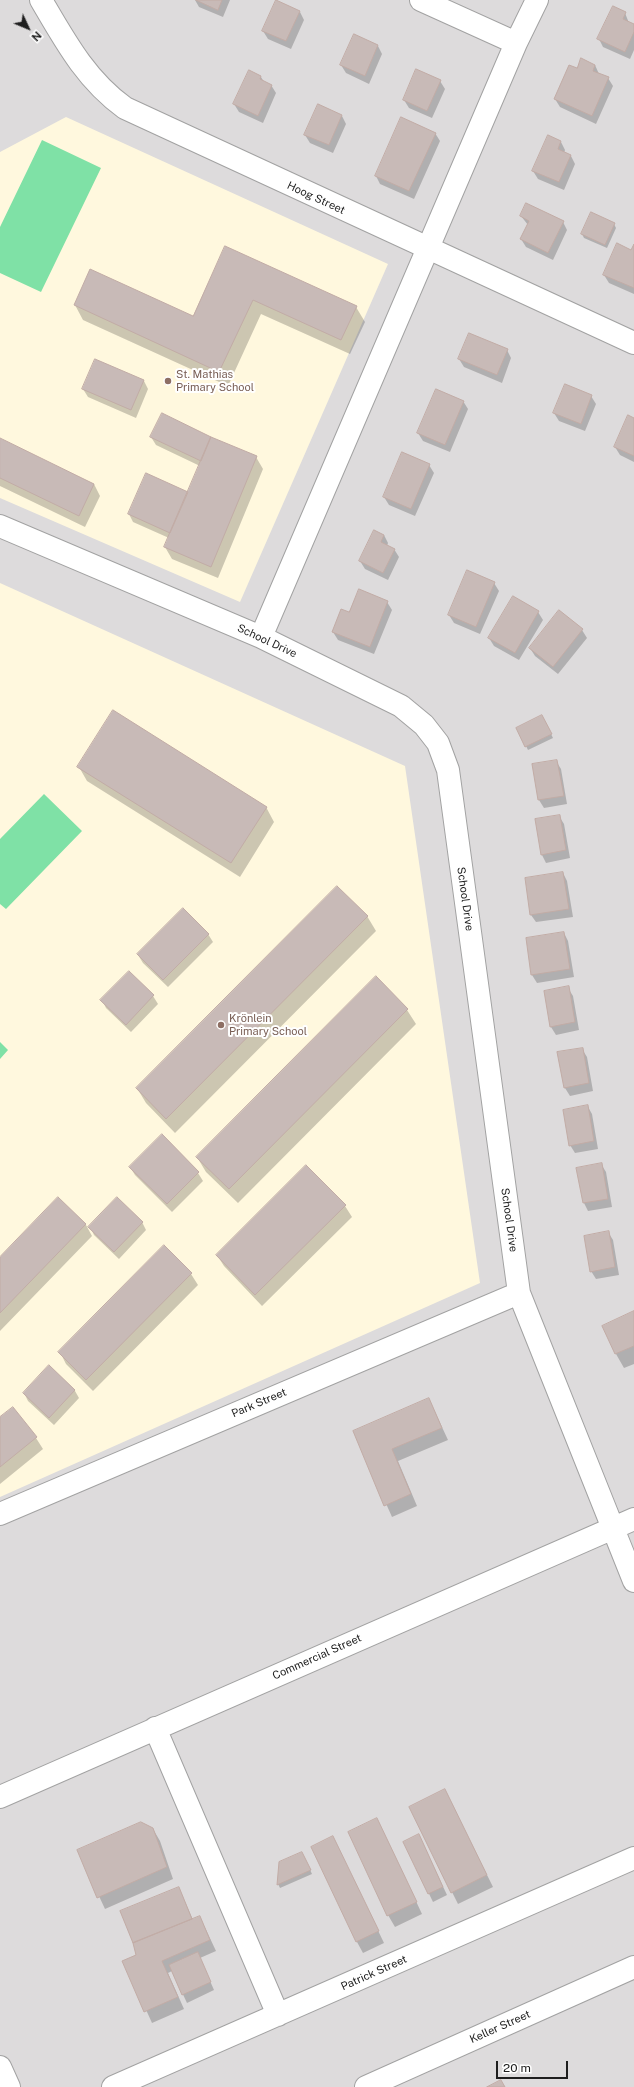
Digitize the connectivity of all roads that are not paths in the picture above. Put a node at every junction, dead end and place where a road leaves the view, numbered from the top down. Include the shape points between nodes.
1 (41, 0) edge
2 (421, 0) edge
3 (536, 0) edge
4 (516, 43) junction
5 (429, 250) junction
6 (634, 343) edge
7 (0, 526) edge
8 (261, 637) junction
9 (519, 1293) junction
10 (0, 1514) edge
11 (634, 1518) edge
12 (613, 1528) junction
13 (634, 1581) edge
14 (155, 1728) junction
15 (0, 1798) edge
16 (634, 1858) edge
17 (634, 1967) edge
18 (278, 2015) junction
19 (0, 2067) edge
20 (9, 2087) edge
21 (113, 2087) edge
22 (366, 2087) edge

1 - 5 street, Hoog Street via 73,54 106,95 125,108
2 - 4 street
3 - 4 street
4 - 5 street
5 - 6 street, Hoog Street
5 - 8 street
7 - 8 street, School Drive
8 - 9 street, School Drive via 401,706 424,725 438,744 448,770
9 - 10 street, Park Street
9 - 12 street, School Drive
11 - 12 street, Commercial Street
12 - 13 street, School Drive
12 - 14 street, Commercial Street
14 - 15 street, Commercial Street
14 - 18 street
16 - 18 street, Patrick Street
17 - 22 street, Keller Street
18 - 21 street, Patrick Street
19 - 20 street

